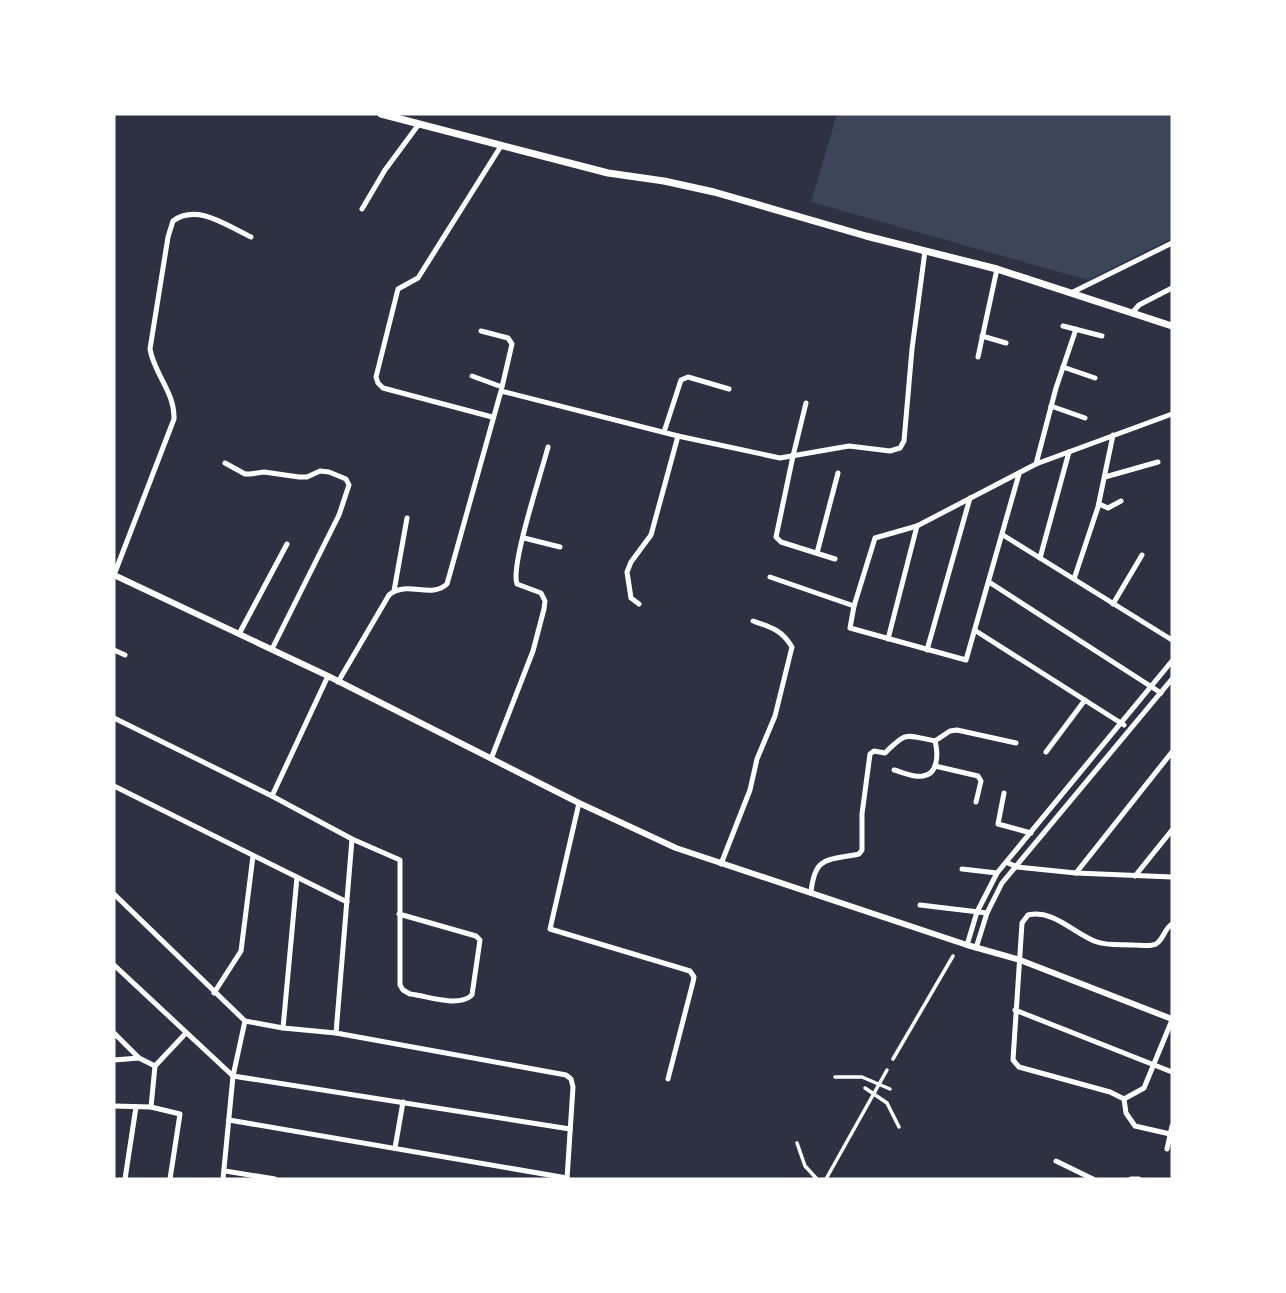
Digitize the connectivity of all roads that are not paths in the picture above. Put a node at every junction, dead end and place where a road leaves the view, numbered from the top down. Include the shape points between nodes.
1 (381, 114) edge
2 (419, 124) junction
3 (501, 146) junction
4 (362, 209) dead end
5 (251, 237) dead end
6 (1172, 243) edge
7 (925, 251) junction
8 (997, 269) junction
9 (1172, 288) edge
10 (1073, 292) junction
11 (1132, 313) junction
12 (1063, 326) dead end
13 (1172, 326) edge
14 (1076, 329) junction
15 (481, 331) dead end
16 (1102, 336) dead end
17 (982, 337) junction
18 (1006, 343) dead end
19 (978, 357) dead end
20 (1063, 367) junction
21 (472, 376) dead end
22 (1095, 378) dead end
23 (501, 389) junction
24 (730, 389) dead end
25 (806, 403) dead end
26 (1051, 406) junction
27 (1172, 414) edge
28 (492, 417) junction
29 (1085, 418) dead end
30 (664, 432) junction
31 (1113, 435) junction
32 (678, 436) junction
33 (548, 447) dead end
34 (1069, 452) junction
35 (793, 456) junction
36 (1158, 462) dead end
37 (225, 463) dead end
38 (1036, 464) junction
39 (838, 473) dead end
40 (1019, 474) junction
41 (1105, 477) junction
42 (970, 498) junction
43 (1121, 501) dead end
44 (1099, 504) junction
45 (407, 517) dead end
46 (917, 526) junction
47 (1003, 535) junction
48 (524, 538) junction
49 (287, 544) dead end
50 (560, 547) dead end
51 (817, 554) junction
52 (1142, 555) dead end
53 (1040, 558) junction
54 (835, 559) dead end
55 (114, 575) edge
56 (770, 577) dead end
57 (1074, 579) junction
58 (989, 582) junction
59 (394, 591) junction
60 (639, 604) dead end
61 (1113, 604) junction
62 (854, 606) junction
63 (752, 621) dead end
64 (976, 631) junction
65 (239, 634) junction
66 (888, 639) junction
67 (1172, 640) edge
68 (272, 649) junction
69 (114, 650) edge
70 (927, 650) junction
71 (125, 655) dead end
72 (1172, 661) edge
73 (328, 677) junction
74 (1172, 679) edge
75 (338, 682) junction
76 (1152, 686) junction
77 (1161, 693) junction
78 (1084, 700) junction
79 (114, 718) edge
80 (1121, 723) junction
81 (1129, 729) junction
82 (935, 741) junction
83 (1016, 743) dead end
84 (1046, 752) dead end
85 (1172, 752) edge
86 (491, 759) junction
87 (935, 766) junction
88 (894, 770) dead end
89 (114, 786) edge
90 (1004, 793) dead end
91 (272, 796) junction
92 (976, 802) dead end
93 (579, 803) junction
94 (1172, 830) edge
95 (1031, 833) junction
96 (1041, 836) junction
97 (352, 839) junction
98 (253, 856) junction
99 (1008, 863) junction
100 (721, 864) junction
101 (1017, 867) junction
102 (962, 869) dead end
103 (998, 873) junction
104 (1076, 873) junction
105 (1007, 876) junction
106 (1135, 876) junction
107 (297, 877) junction
108 (1172, 877) edge
109 (811, 892) junction
110 (114, 894) edge
111 (346, 902) junction
112 (920, 905) dead end
113 (977, 912) junction
114 (987, 913) junction
115 (399, 914) junction
116 (1172, 923) edge
117 (967, 945) junction
118 (976, 948) junction
119 (953, 956) dead end
120 (1020, 960) junction
121 (114, 965) edge
122 (214, 993) junction
123 (1015, 1010) junction
124 (1172, 1020) edge
125 (245, 1021) junction
126 (282, 1028) junction
127 (114, 1033) edge
128 (186, 1033) junction
129 (336, 1033) junction
130 (139, 1058) junction
131 (893, 1059) dead end
132 (114, 1060) edge
133 (155, 1066) junction
134 (1154, 1066) junction
135 (887, 1070) dead end
136 (1172, 1072) edge
137 (233, 1076) junction
138 (835, 1077) dead end
139 (668, 1079) dead end
140 (880, 1083) junction
141 (865, 1088) dead end
142 (890, 1089) dead end
143 (875, 1093) junction
144 (1124, 1099) junction
145 (403, 1102) junction
146 (114, 1106) edge
147 (136, 1107) junction
148 (151, 1107) junction
149 (229, 1120) junction
150 (1172, 1126) edge
151 (899, 1127) dead end
152 (570, 1129) junction
153 (1170, 1134) junction
154 (797, 1143) dead end
155 (395, 1148) junction
156 (1167, 1149) dead end
157 (1056, 1161) dead end
158 (225, 1171) junction
159 (125, 1179) edge
160 (170, 1179) edge
161 (223, 1179) edge
162 (273, 1179) edge
163 (567, 1179) edge
164 (817, 1179) edge
165 (826, 1179) edge
166 (1093, 1179) edge
167 (1131, 1179) edge
168 (1139, 1179) edge

1 - 2 main road
2 - 3 main road
2 - 4 street
3 - 7 main road via 608,173 714,192
3 - 28 street via 418,278 398,289 376,377 383,388
5 - 55 street via 203,214 185,214 173,221 150,349 169,392 174,418
6 - 10 street
7 - 8 main road
7 - 35 street via 900,449 856,445
8 - 10 main road
8 - 17 street
9 - 11 street via 1139,304
10 - 11 main road
11 - 13 main road
12 - 14 street
14 - 16 street
14 - 20 street
15 - 23 street via 511,341
17 - 18 street
17 - 19 street
20 - 22 street
20 - 26 street
21 - 23 street
23 - 28 street
23 - 30 street
24 - 30 street via 688,377 681,380
25 - 35 street
26 - 29 street
26 - 38 street
27 - 31 street
28 - 59 street via 447,584 436,591
30 - 32 street
31 - 34 street
31 - 41 street
32 - 35 street via 780,458
32 - 60 street via 651,535 627,572 632,598
33 - 48 street
34 - 38 street
34 - 53 street
35 - 51 street via 776,537
36 - 41 street
37 - 68 street via 250,474 307,477 329,472 349,485 339,515
38 - 40 street
39 - 51 street
40 - 42 street
40 - 47 street
41 - 44 street
42 - 46 street
42 - 70 street
43 - 44 street via 1108,508
44 - 57 street
45 - 59 street
46 - 62 street via 875,538
46 - 66 street
47 - 53 street
47 - 58 street
48 - 50 street
48 - 86 street via 515,578 517,584 541,593 544,609 529,662
49 - 65 street
51 - 54 street
52 - 61 street
53 - 57 street
55 - 65 street
56 - 62 street
57 - 61 street
58 - 64 street
58 - 76 street
59 - 75 street
61 - 67 street
62 - 66 street via 850,628
63 - 100 street via 778,628 792,648 775,716
64 - 70 street via 965,660
64 - 78 street
65 - 68 street
66 - 70 street
68 - 73 street
69 - 71 street
72 - 76 street
73 - 75 street
73 - 91 street
74 - 77 street
75 - 86 street
76 - 77 street
76 - 80 street
77 - 81 street
78 - 80 street
78 - 84 street
79 - 91 street
80 - 81 street
80 - 95 street
81 - 96 street
82 - 83 street via 957,730
82 - 87 street
82 - 109 street via 909,736 900,738 886,753 870,754 862,850 817,866
85 - 104 street
86 - 93 street
87 - 88 street via 922,777
87 - 92 street via 978,776
89 - 98 street
90 - 95 street via 998,824
91 - 97 street
93 - 100 street
93 - 139 street via 550,929 690,971 693,982
94 - 106 street
95 - 96 street
95 - 99 street
96 - 101 street
97 - 111 street
97 - 115 street via 400,860
98 - 107 street
98 - 122 street via 242,951
99 - 101 street
99 - 103 street
100 - 109 street
101 - 104 street
101 - 105 street
102 - 103 street
103 - 105 street
103 - 113 street
104 - 106 street
105 - 114 street
106 - 108 street
107 - 111 street
107 - 126 street
109 - 117 street
110 - 122 street
111 - 129 street
112 - 113 street
113 - 114 street
113 - 117 street
114 - 118 street
115 - 115 street via 403,990 460,1001 472,995 480,940
116 - 120 street via 1153,946 1099,943 1057,919 1032,914 1022,923
117 - 118 street
118 - 120 street
119 - 131 street
120 - 123 street
120 - 124 street
121 - 128 street
122 - 125 street
123 - 134 street
123 - 144 street via 1013,1060 1019,1067
124 - 134 street
125 - 126 street
125 - 137 street
126 - 129 street
127 - 130 street
128 - 133 street
128 - 137 street
129 - 152 street via 566,1075 571,1079
130 - 132 street
130 - 133 street
133 - 148 street
134 - 136 street
134 - 144 street via 1144,1088
135 - 140 street
137 - 145 street
137 - 149 street
138 - 140 street via 862,1077
140 - 142 street
140 - 143 street
141 - 143 street
143 - 151 street via 892,1111
143 - 165 street
144 - 153 street via 1126,1114 1135,1126
145 - 152 street
145 - 155 street
146 - 147 street
147 - 148 street
147 - 159 street
148 - 160 street via 180,1114
149 - 155 street
149 - 158 street
150 - 153 street
152 - 163 street
153 - 156 street
154 - 164 street via 805,1166
155 - 163 street
157 - 166 street
158 - 161 street
158 - 162 street
167 - 168 street

